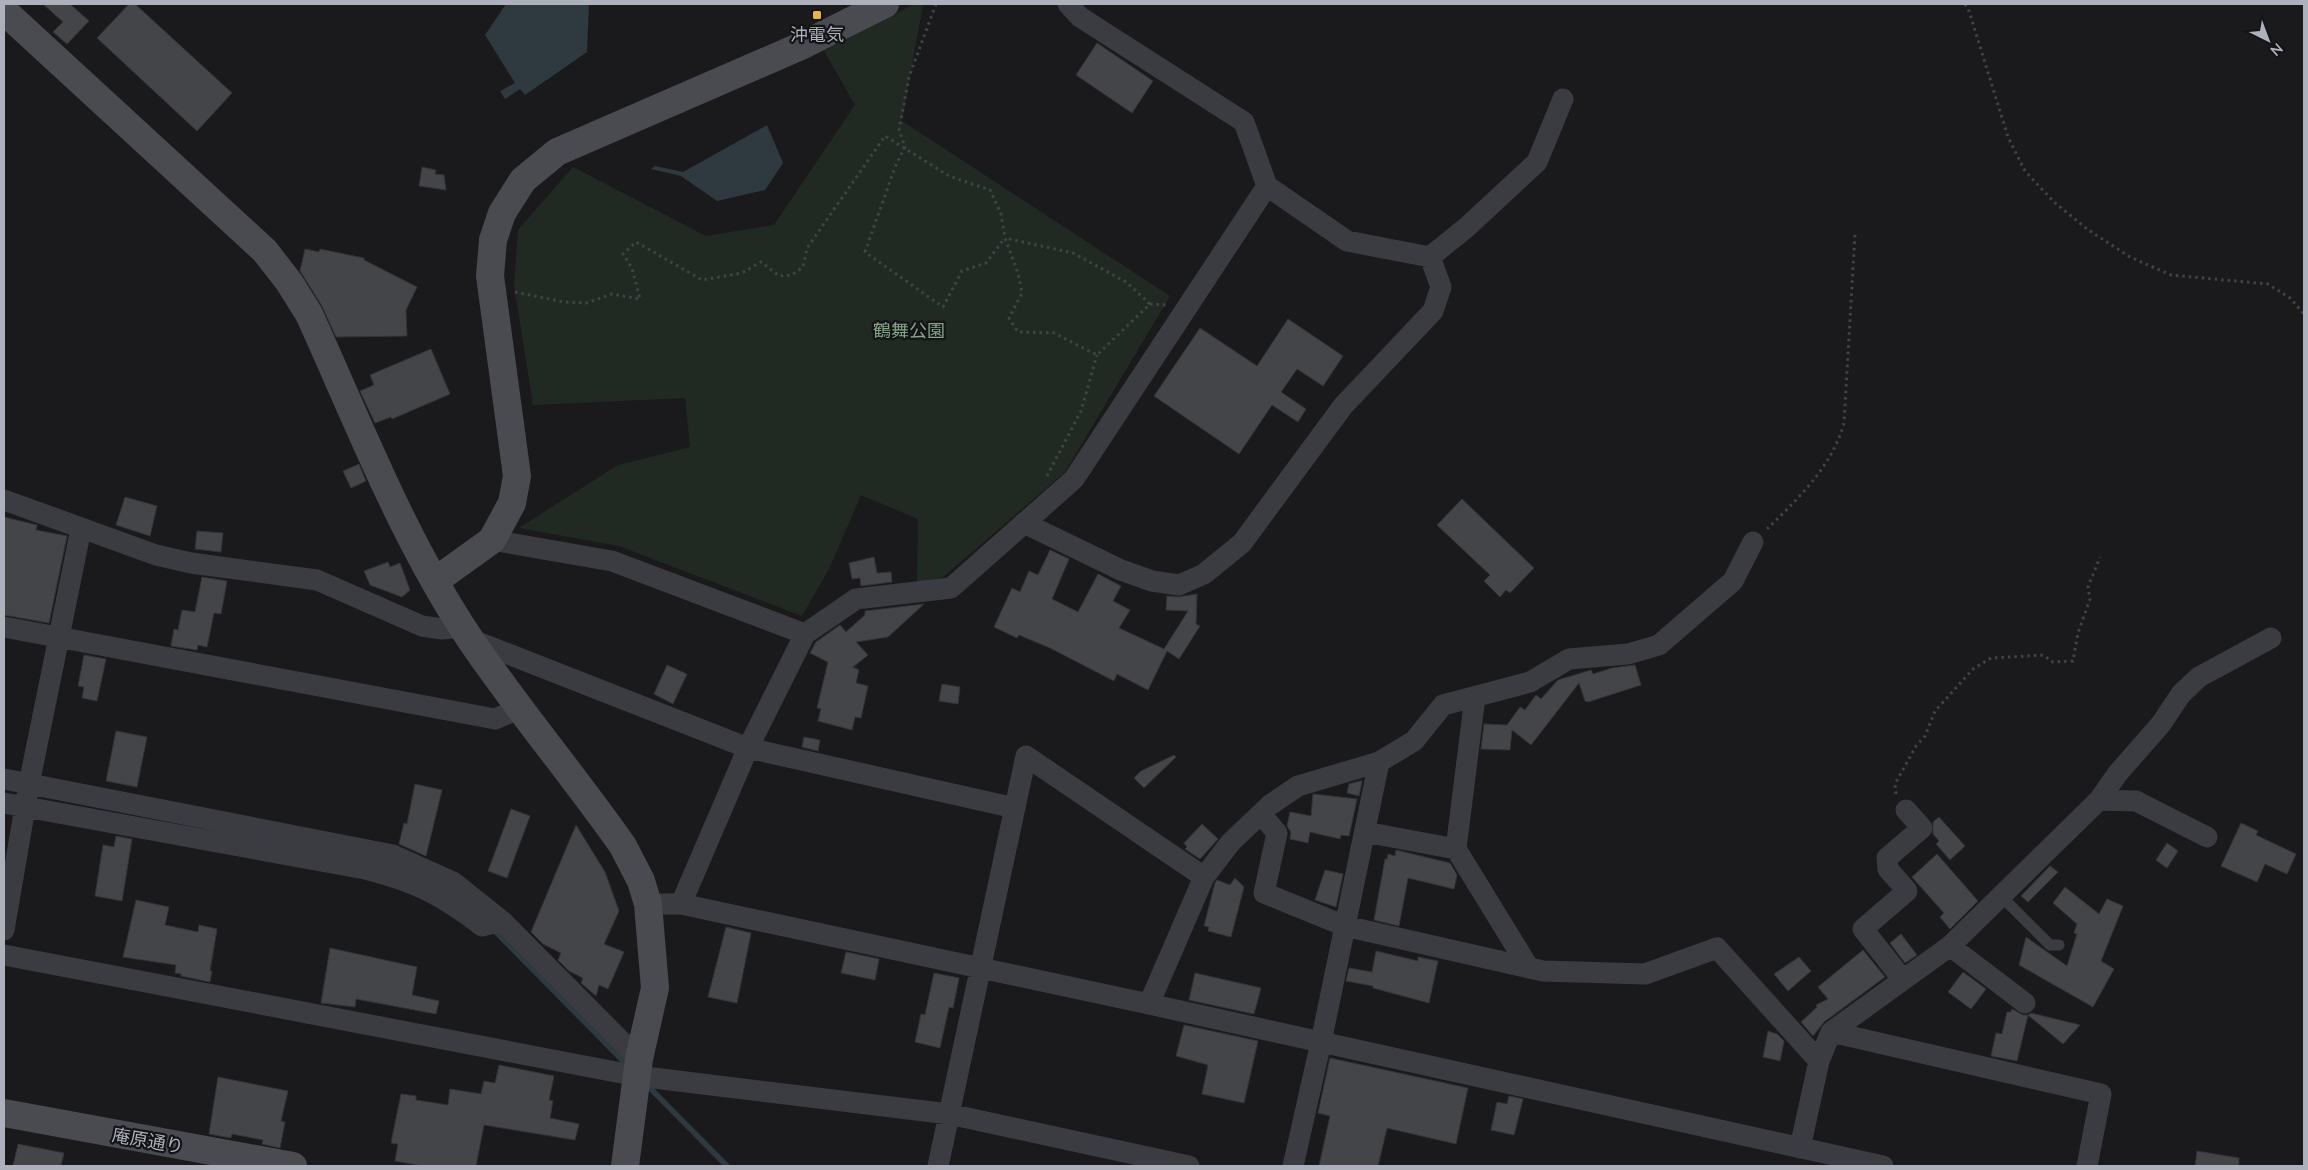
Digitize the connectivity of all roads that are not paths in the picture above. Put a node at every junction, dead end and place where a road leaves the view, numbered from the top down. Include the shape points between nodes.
1 (884, 4) edge
2 (1068, 4) edge
3 (4, 11) edge
4 (1563, 99) dead end
5 (1267, 186) junction
6 (1430, 257) junction
7 (4, 500) edge
8 (1024, 524) junction
9 (81, 530) junction
10 (492, 540) junction
11 (1753, 542) road end
12 (435, 581) junction
13 (4, 627) edge
14 (467, 633) junction
15 (805, 634) junction
16 (59, 637) junction
17 (2271, 638) dead end
18 (1475, 697) junction
19 (521, 708) junction
20 (748, 748) junction
21 (1379, 762) junction
22 (4, 779) edge
23 (29, 784) junction
24 (2099, 800) junction
25 (4, 803) edge
26 (25, 807) junction
27 (1015, 808) junction
28 (1906, 810) road end
29 (1261, 814) junction
30 (1365, 832) junction
31 (2207, 837) dead end
32 (1456, 849) junction
33 (1204, 877) junction
34 (2002, 897) junction
35 (648, 904) junction
36 (681, 904) junction
37 (502, 921) junction
38 (1345, 926) junction
39 (4, 930) edge
40 (2060, 945) dead end
41 (1950, 946) junction
42 (4, 955) edge
43 (980, 968) junction
44 (1529, 968) junction
45 (1903, 980) junction
46 (1149, 1004) junction
47 (2025, 1004) dead end
48 (1831, 1032) junction
49 (1322, 1042) junction
50 (1819, 1061) junction
51 (638, 1068) junction
52 (4, 1113) edge
53 (950, 1114) junction
54 (1800, 1148) junction
55 (1858, 1164) edge
56 (293, 1166) edge
57 (625, 1166) edge
58 (938, 1166) edge
59 (1189, 1166) edge
60 (1293, 1166) edge
61 (1883, 1166) edge
62 (2087, 1166) edge

1 - 10 street via 801,46 558,152 523,180 502,213 492,240 490,276 518,476 512,503
2 - 5 street via 1080,17 1244,122
3 - 12 street via 265,251 289,282 309,314 404,522
4 - 6 street via 1537,162
5 - 6 street via 1346,241
5 - 8 street via 1074,479
6 - 8 street via 1441,286 1433,311 1343,406 1242,544 1204,574 1179,585 1152,581 1121,570
7 - 9 street
8 - 15 street via 950,588 856,599
9 - 14 street via 191,563 317,580 422,626
9 - 16 street
10 - 12 street
10 - 15 street via 612,561
11 - 18 street via 1733,580 1659,645 1628,654 1569,659 1530,682
12 - 14 street
13 - 16 street
14 - 19 street
14 - 20 street
15 - 20 street
16 - 19 street via 495,719
16 - 23 street
17 - 24 street via 2199,677 2180,694 2161,724
18 - 21 street via 1443,706 1414,741
18 - 32 street
19 - 35 street via 623,846 641,880
20 - 27 street
20 - 36 street
21 - 29 street via 1298,786
21 - 30 street
22 - 23 street
23 - 26 street
23 - 37 street via 393,855 453,882
24 - 31 street via 2136,801
24 - 34 street
25 - 26 street
26 - 37 street via 365,869 416,884 449,901 482,926
26 - 39 street
27 - 33 street via 1026,756
27 - 43 street
28 - 45 street via 1922,828 1887,858 1888,869 1907,891 1863,929
29 - 33 street via 1231,842
29 - 38 street via 1277,833 1264,893
30 - 32 street
30 - 38 street
32 - 44 street
33 - 46 street
34 - 40 lane via 2050,945
34 - 41 street
35 - 36 street
35 - 51 street via 654,988
36 - 43 street
37 - 51 street
38 - 44 street
38 - 49 street
41 - 45 street
41 - 47 street
42 - 51 street
43 - 46 street
43 - 53 street
44 - 50 street via 1645,974 1717,948
45 - 48 street
46 - 49 street
48 - 50 street
48 - 62 street via 2102,1094
49 - 54 street
49 - 60 street
50 - 54 street
51 - 53 street
51 - 57 street
52 - 56 street, 庵原通り
53 - 58 street
53 - 59 street
54 - 55 street
55 - 61 street

